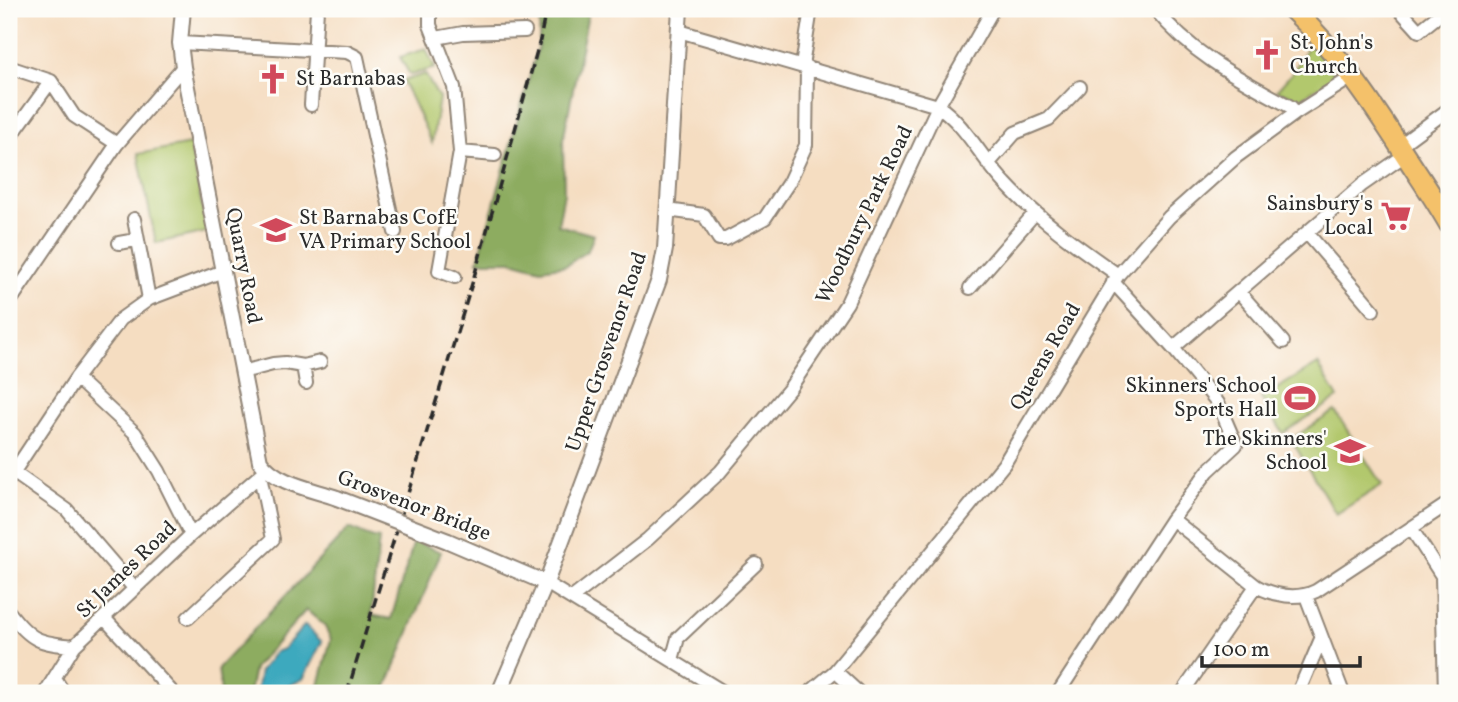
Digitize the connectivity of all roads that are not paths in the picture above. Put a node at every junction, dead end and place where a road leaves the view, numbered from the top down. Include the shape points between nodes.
1 (183, 9) edge
2 (317, 9) edge
3 (430, 9) edge
4 (680, 9) edge
5 (811, 9) edge
6 (993, 9) edge
7 (1155, 9) edge
8 (1292, 9) edge
9 (1399, 9) edge
10 (1439, 15) dead end
11 (525, 31) dead end
12 (679, 31) junction
13 (436, 38) junction
14 (180, 43) junction
15 (314, 51) junction
16 (9, 67) edge
17 (183, 67) junction
18 (804, 67) junction
19 (1352, 77) junction
20 (51, 81) junction
21 (1080, 87) dead end
22 (311, 105) dead end
23 (938, 107) junction
24 (1449, 109) edge
25 (1296, 113) junction
26 (9, 139) edge
27 (117, 144) junction
28 (1402, 150) junction
29 (460, 152) junction
30 (495, 155) dead end
31 (988, 164) junction
32 (667, 210) junction
33 (1035, 213) junction
34 (134, 219) dead end
35 (1449, 224) edge
36 (395, 232) dead end
37 (1307, 233) junction
38 (136, 240) junction
39 (119, 243) dead end
40 (223, 271) junction
41 (455, 277) dead end
42 (1115, 279) junction
43 (970, 288) dead end
44 (1239, 292) junction
45 (149, 299) junction
46 (9, 303) edge
47 (1373, 310) dead end
48 (1283, 342) dead end
49 (1173, 348) junction
50 (320, 362) dead end
51 (303, 366) junction
52 (242, 372) junction
53 (76, 379) junction
54 (306, 383) dead end
55 (263, 473) junction
56 (11, 475) edge
57 (1449, 503) edge
58 (1172, 519) junction
59 (1411, 528) junction
60 (191, 535) junction
61 (755, 564) dead end
62 (546, 583) junction
63 (1256, 586) junction
64 (134, 588) junction
65 (1306, 596) junction
66 (572, 598) junction
67 (9, 612) edge
68 (188, 618) dead end
69 (105, 619) junction
70 (1321, 639) junction
71 (74, 646) junction
72 (672, 660) junction
73 (835, 671) junction
74 (55, 679) junction
75 (45, 693) edge
76 (64, 693) edge
77 (173, 693) edge
78 (499, 693) edge
79 (725, 693) edge
80 (810, 693) edge
81 (859, 693) edge
82 (1058, 693) edge
83 (1182, 693) edge
84 (1298, 693) edge
85 (1343, 693) edge
86 (1445, 693) edge

1 - 14 street, Quarry Road
2 - 15 street
3 - 13 street
4 - 12 street, Upper Grosvenor Road
5 - 18 street
6 - 23 street, Woodbury Park Road
7 - 25 street via 1205,58
8 - 19 highway
9 - 10 street via 1419,31
11 - 13 street
12 - 18 street
12 - 32 street, Upper Grosvenor Road
13 - 29 street via 454,87
14 - 15 street
14 - 17 street, Quarry Road
15 - 22 street
15 - 36 street via 357,57
16 - 20 street
17 - 27 street
17 - 40 street, Quarry Road
18 - 23 street
18 - 32 street via 806,145 765,218 719,239 704,215
19 - 25 street, Queens Road
19 - 28 highway
20 - 26 street
20 - 27 street via 74,116
21 - 31 street via 1049,119 1016,133
23 - 31 street
23 - 66 street, Woodbury Park Road via 847,303 789,390 720,472 648,539
24 - 28 street
25 - 42 street, Queens Road via 1236,157 1169,217
27 - 46 street
28 - 35 highway
28 - 37 street
29 - 30 street
29 - 41 street via 439,271
31 - 33 street
32 - 62 street, Upper Grosvenor Road via 659,280
33 - 42 street
33 - 43 street
34 - 38 street
37 - 44 street
37 - 47 street
38 - 39 street
38 - 45 street
40 - 45 street
40 - 52 street, Quarry Road
42 - 49 street
42 - 73 street, Queens Road via 1004,464
44 - 48 street
44 - 49 street
45 - 53 street via 121,319
49 - 58 street via 1218,403 1236,445 1208,471
50 - 51 street
51 - 52 street via 285,363
51 - 54 street
52 - 55 street, Quarry Road
53 - 56 street
53 - 60 street via 135,433
55 - 60 street, St James Road
55 - 62 street, Grosvenor Bridge, bridge via 449,541
55 - 68 street via 273,539
56 - 64 street via 67,510
57 - 59 street
58 - 63 street
58 - 82 street
59 - 65 street
59 - 86 street via 1442,576
60 - 64 street, St James Road
61 - 72 street via 678,638
62 - 66 street
62 - 78 street, Upper Grosvenor Road
63 - 65 street via 1276,594
63 - 83 street
64 - 69 street, St James Road
65 - 70 street
66 - 72 street
67 - 71 street, St James Road via 25,633 47,644
69 - 71 street, St James Road
69 - 77 street
70 - 84 street
70 - 85 street
71 - 74 street
72 - 79 street
73 - 80 street, Queens Road
73 - 81 street
74 - 75 street
74 - 76 street

